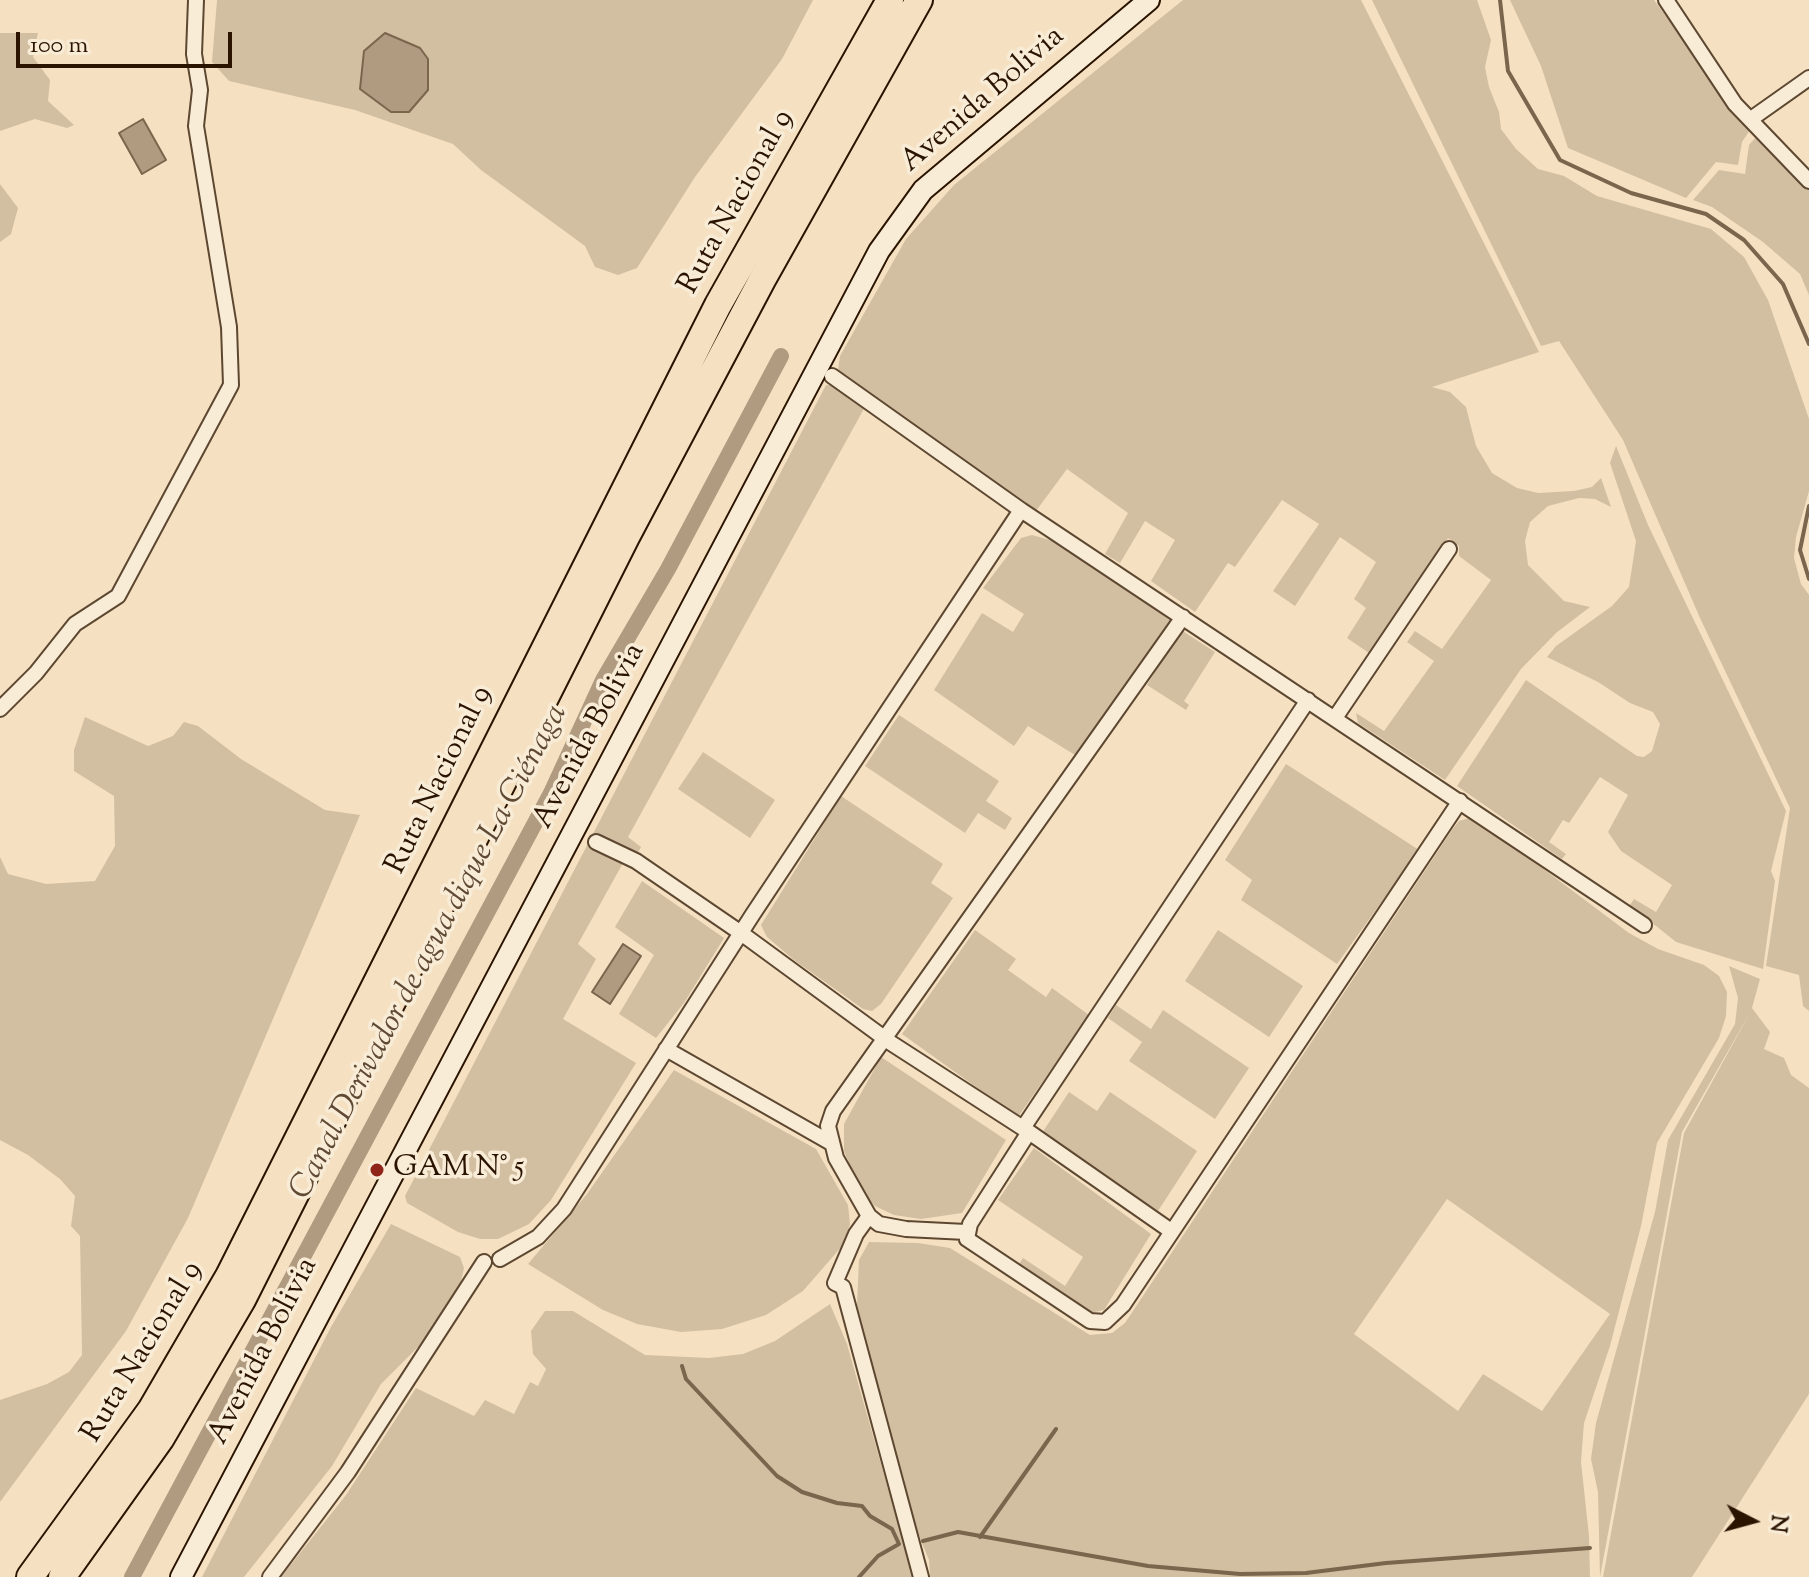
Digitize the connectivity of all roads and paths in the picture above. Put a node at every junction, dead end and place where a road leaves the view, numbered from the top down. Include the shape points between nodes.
1 (196, 0) edge
2 (888, 0) edge
3 (919, 0) edge
4 (1149, 0) edge
5 (1666, 0) edge
6 (1809, 78) edge
7 (1751, 119) junction
8 (1809, 181) edge
9 (832, 376) dead end
10 (1021, 510) junction
11 (1449, 549) dead end
12 (1183, 617) junction
13 (1308, 700) junction
14 (0, 709) edge
15 (1335, 718) junction
16 (1460, 801) junction
17 (596, 842) dead end
18 (1644, 925) dead end
19 (741, 933) junction
20 (883, 1037) junction
21 (666, 1049) junction
22 (1026, 1130) junction
23 (831, 1143) junction
24 (869, 1216) junction
25 (1171, 1231) junction
26 (966, 1232) junction
27 (30, 1577) edge
28 (62, 1577) edge
29 (181, 1577) edge
30 (270, 1577) edge
31 (921, 1577) edge

1 - 14 street via 196,126 229,327 231,385 118,596 75,624
2 - 27 highway, Ruta Nacional 9 via 718,305 229,1276 151,1410
3 - 28 highway, Ruta Nacional 9 via 626,537 242,1300 161,1438
4 - 29 street, Avenida Bolivia via 939,175 912,202 879,251
5 - 7 street via 1735,104
6 - 7 street
7 - 8 street
9 - 10 street
10 - 12 street
10 - 19 street
11 - 15 street
12 - 13 street
12 - 20 street
13 - 15 street
13 - 22 street
15 - 16 street
16 - 18 street
16 - 25 street
17 - 19 street via 636,861
19 - 20 street
19 - 21 street
20 - 22 street
20 - 23 street via 833,1111 828,1126
21 - 23 street
21 - 30 street via 564,1209 538,1237 492,1261
22 - 25 street
22 - 26 street
23 - 24 street
24 - 26 street via 879,1224 906,1229
24 - 31 street via 835,1283 843,1287
25 - 26 street via 1123,1305 1105,1322 1090,1321 972,1245

